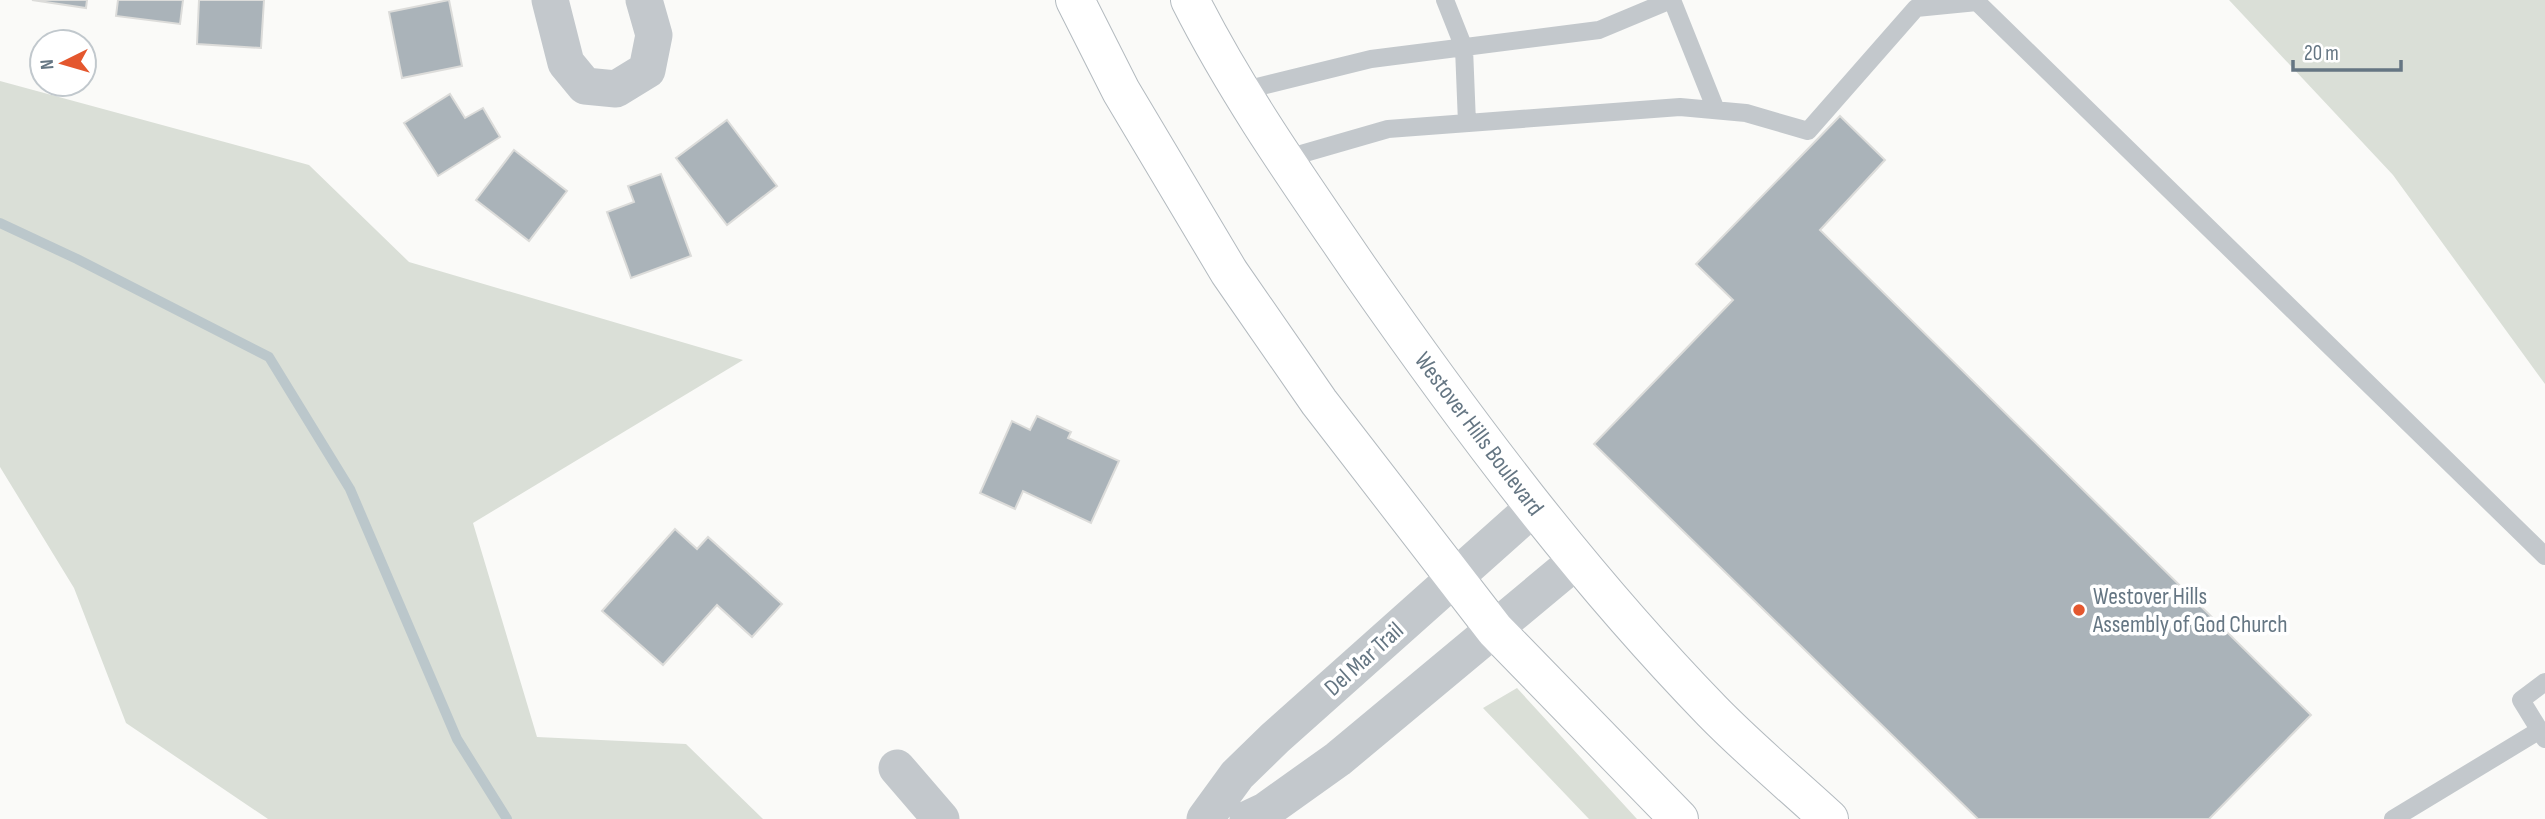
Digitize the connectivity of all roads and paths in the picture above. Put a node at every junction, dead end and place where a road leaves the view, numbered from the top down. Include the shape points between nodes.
1 (550, 0) edge
2 (644, 0) edge
3 (1075, 0) edge
4 (1190, 0) edge
5 (1445, 0) edge
6 (1672, 0) edge
7 (1464, 48) junction
8 (1241, 91) junction
9 (1716, 110) junction
10 (1467, 123) junction
11 (1284, 159) junction
12 (1533, 508) junction
13 (2545, 556) edge
14 (1577, 560) junction
15 (1455, 579) junction
16 (1495, 630) junction
17 (2545, 682) edge
18 (2542, 734) edge
19 (1275, 738) junction
20 (897, 768) dead end
21 (1308, 780) junction
22 (941, 819) edge
23 (1205, 819) edge
24 (1248, 819) edge
25 (1679, 819) edge
26 (1829, 819) edge
27 (2393, 819) edge

1 - 2 street via 566,63 585,86 616,89 648,70 653,34
3 - 15 main road via 1121,91 1229,272 1319,402
4 - 8 main road, Westover Hills Boulevard
5 - 7 lane
6 - 7 lane via 1599,30
6 - 9 lane
7 - 8 lane via 1371,59
7 - 10 lane
8 - 11 main road, Westover Hills Boulevard
9 - 10 lane via 1680,107
9 - 13 lane via 1746,113 1808,131 1916,8 1977,2
10 - 11 lane via 1388,129
11 - 12 main road, Westover Hills Boulevard via 1425,364
12 - 14 main road, Westover Hills Boulevard
12 - 15 street, Del Mar Trail
14 - 16 street
14 - 26 main road, Westover Hills Boulevard via 1713,712
15 - 16 main road
15 - 19 street, Del Mar Trail
16 - 21 street
16 - 25 main road
17 - 18 lane via 2522,700
18 - 27 lane
19 - 21 street
19 - 23 street, Del Mar Trail via 1237,775
20 - 22 street
21 - 24 street

